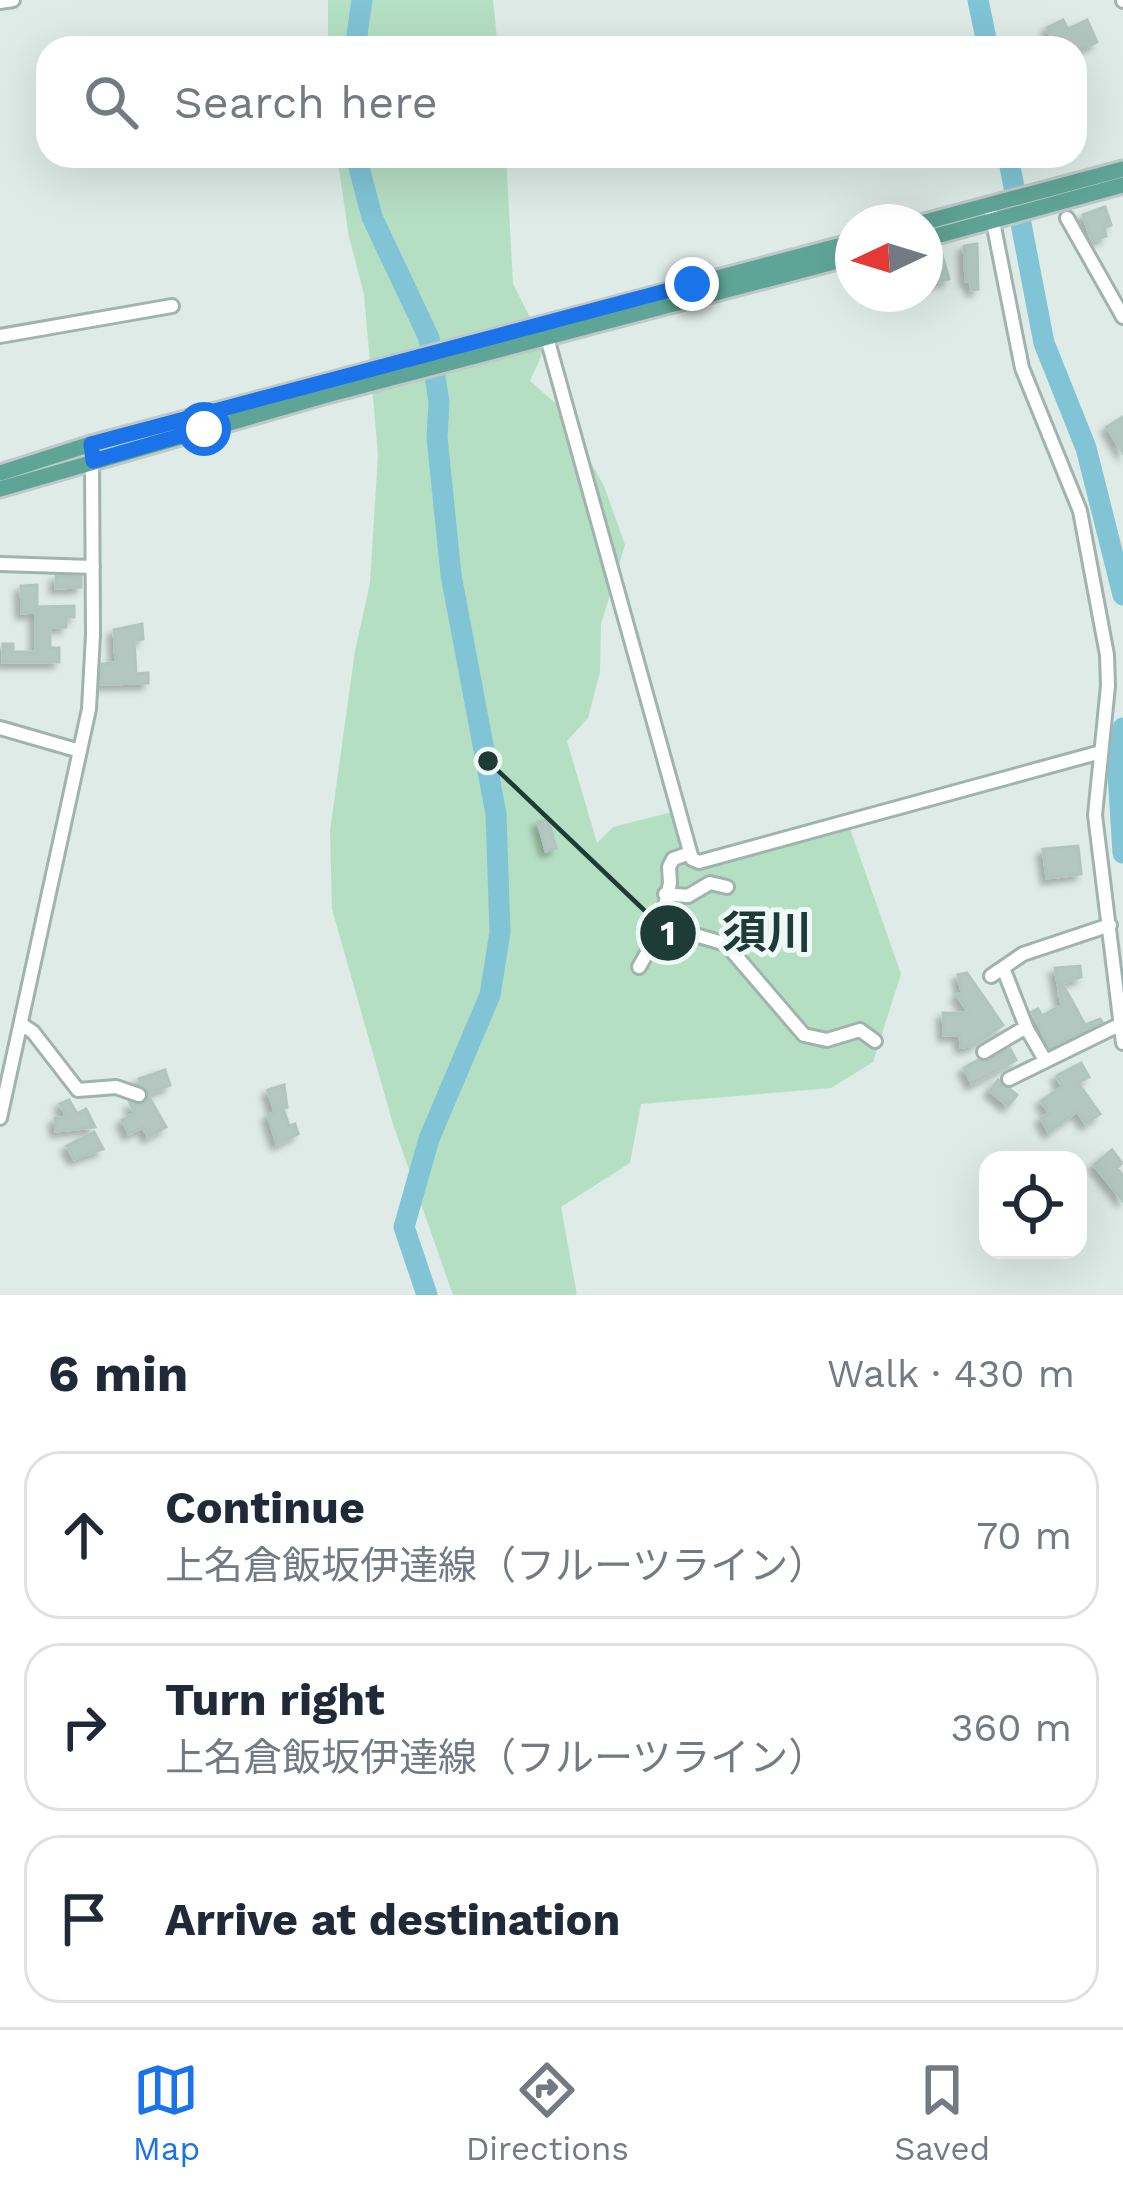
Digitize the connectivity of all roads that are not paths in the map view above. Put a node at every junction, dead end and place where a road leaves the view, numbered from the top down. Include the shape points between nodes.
1 (14, 0) edge
2 (0, 2) edge
3 (1123, 169) edge
4 (1123, 185) edge
5 (1060, 203) junction
6 (995, 212) junction
7 (943, 220) edge
8 (943, 231) edge
9 (835, 247) edge
10 (835, 262) edge
11 (172, 306) dead end
12 (1123, 317) edge
13 (0, 336) edge
14 (547, 338) junction
15 (473, 351) junction
16 (92, 452) junction
17 (0, 472) edge
18 (0, 489) edge
19 (0, 565) edge
20 (93, 567) junction
21 (0, 728) edge
22 (80, 752) junction
23 (1101, 752) junction
24 (690, 853) junction
25 (728, 887) dead end
26 (665, 894) junction
27 (1114, 916) edge
28 (659, 932) junction
29 (639, 967) dead end
30 (1121, 1016) edge
31 (21, 1024) junction
32 (1026, 1027) junction
33 (875, 1041) dead end
34 (1123, 1043) edge
35 (983, 1052) dead end
36 (1045, 1060) junction
37 (4, 1078) edge
38 (1009, 1079) dead end
39 (140, 1095) dead end
40 (0, 1118) edge

1 - 2 street
3 - 5 main road
4 - 5 main road
5 - 6 main road
5 - 12 street
6 - 7 main road
6 - 8 main road
6 - 23 street via 1022,368 1083,528 1107,655
9 - 15 main road
10 - 14 main road
11 - 13 street
14 - 15 main road
14 - 24 street
15 - 16 main road
16 - 17 main road
16 - 18 main road
16 - 20 street
19 - 20 street
20 - 22 street
21 - 22 street
22 - 31 street
23 - 24 street via 699,862
23 - 27 street via 1095,815
24 - 26 street via 669,867
25 - 26 street
26 - 28 street
27 - 30 street
27 - 32 street via 997,972
28 - 29 street
28 - 33 street via 726,944 804,1035 827,1040 860,1030
30 - 34 street
30 - 36 street
31 - 37 street
31 - 39 street via 78,1090 116,1087
32 - 35 street
32 - 36 street
36 - 38 street
37 - 40 street

